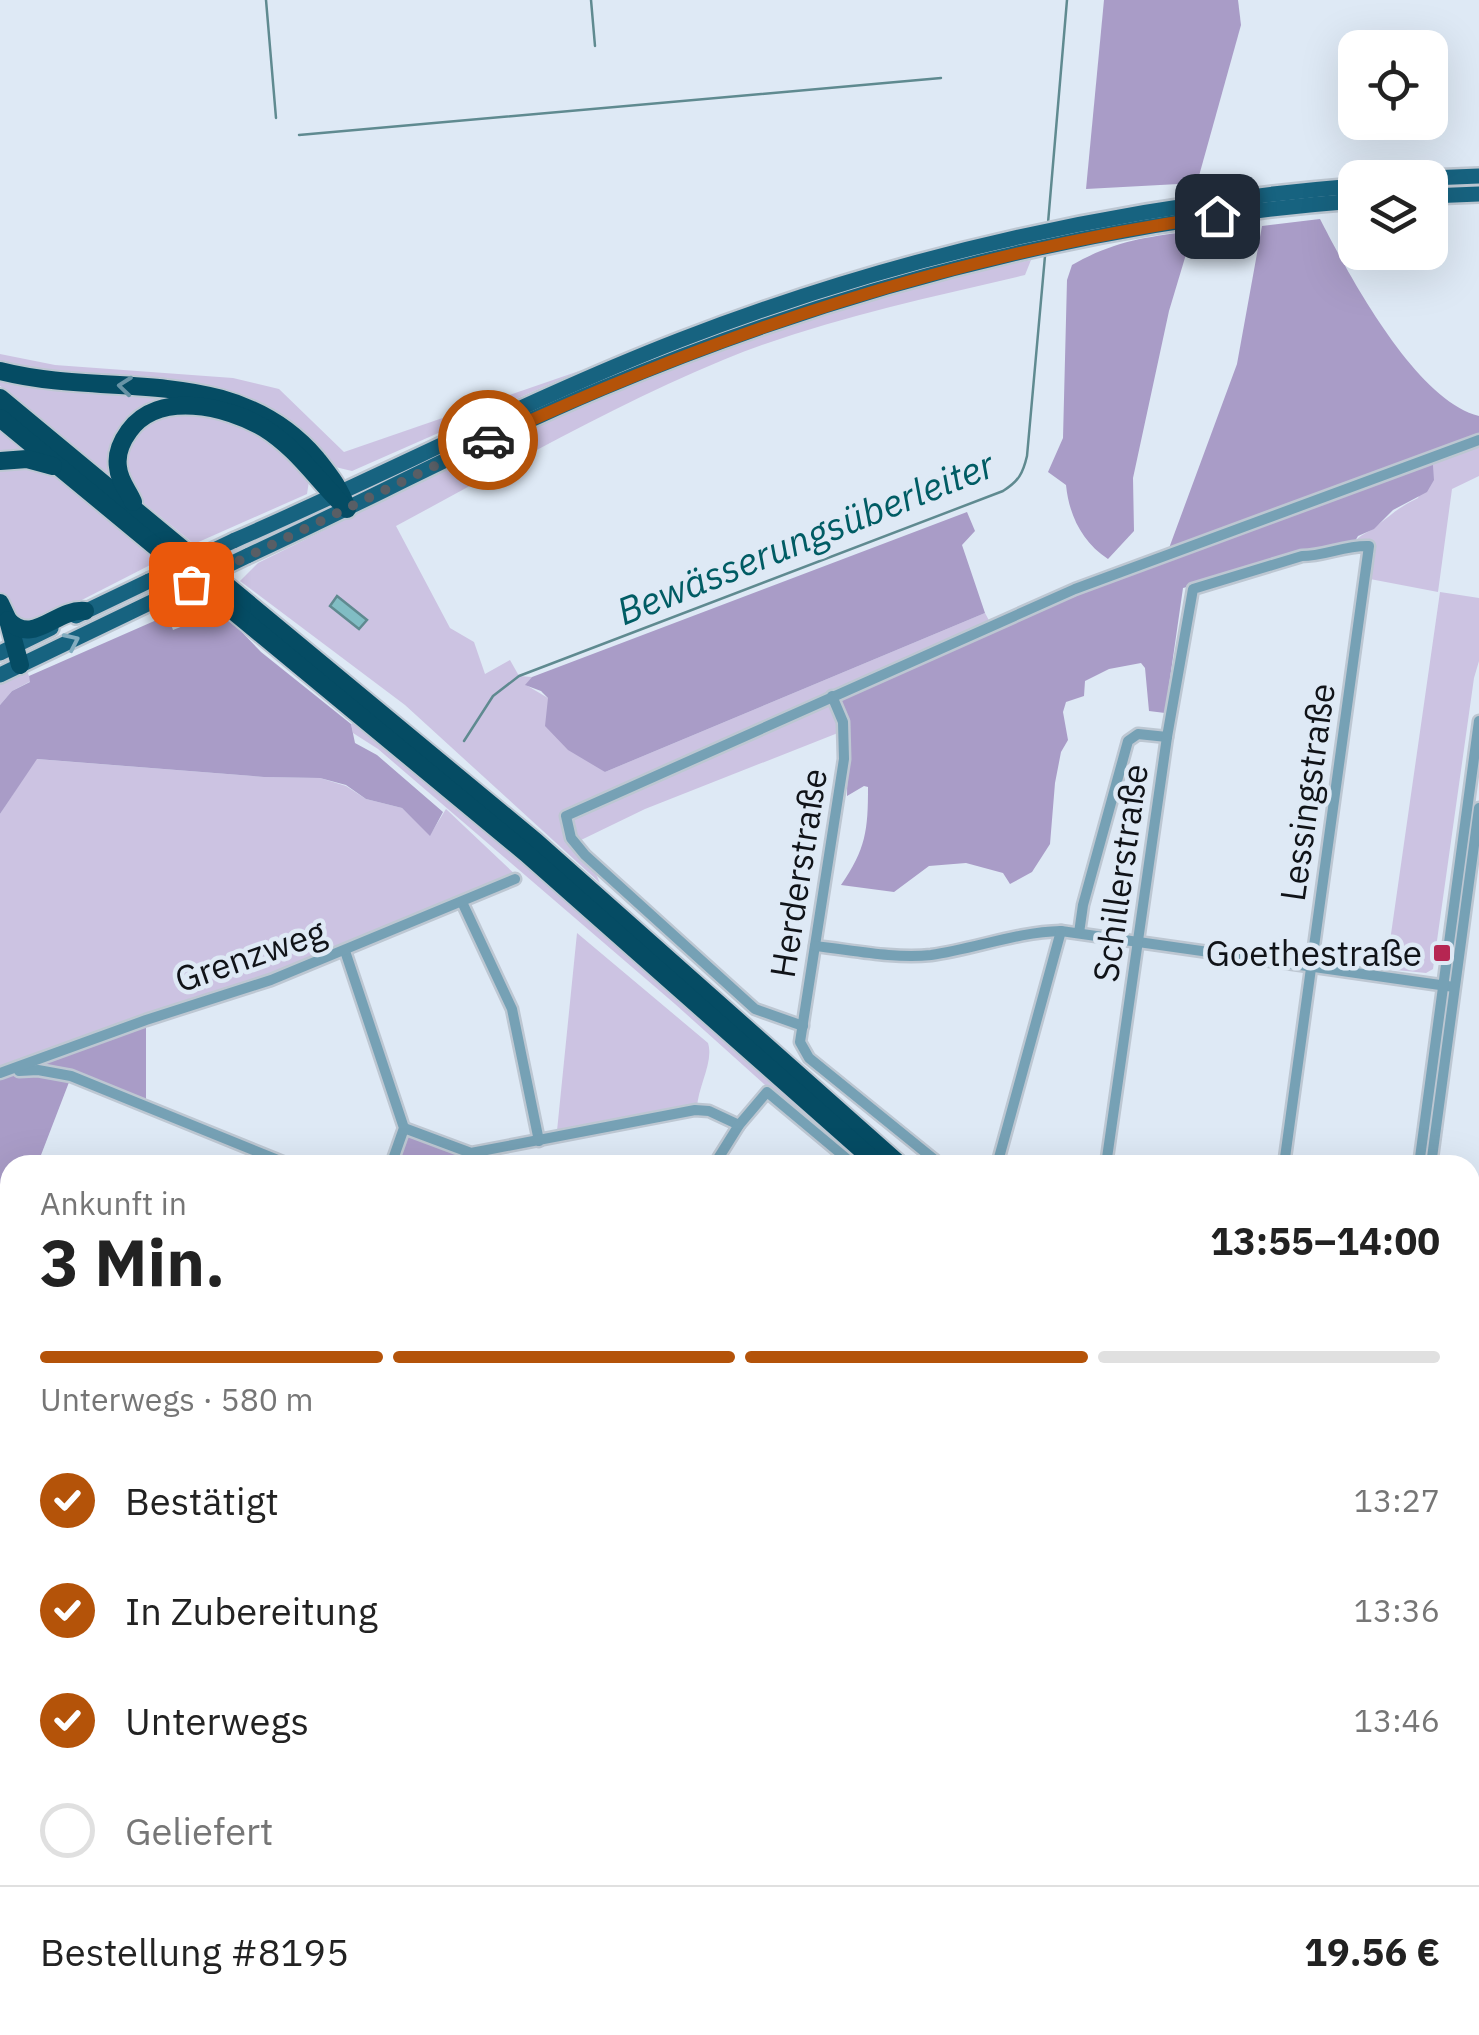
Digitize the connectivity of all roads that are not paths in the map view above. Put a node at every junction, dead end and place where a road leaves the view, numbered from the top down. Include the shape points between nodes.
1 (1479, 176) edge
2 (1448, 177) edge
3 (1338, 188) edge
4 (1479, 194) edge
5 (1448, 195) edge
6 (1338, 202) edge
7 (1071, 232) junction
8 (1028, 242) junction
9 (0, 371) edge
10 (0, 398) edge
11 (0, 418) edge
12 (1479, 440) edge
13 (0, 462) edge
14 (58, 466) junction
15 (337, 492) junction
16 (134, 508) junction
17 (348, 509) junction
18 (1369, 546) joint
19 (85, 611) junction
20 (8, 638) edge
21 (0, 676) edge
22 (832, 696) junction
23 (1479, 721) edge
24 (1167, 737) junction
25 (1479, 808) edge
26 (516, 879) dead end
27 (462, 902) junction
28 (1061, 931) junction
29 (1079, 933) junction
30 (1138, 943) junction
31 (815, 946) junction
32 (345, 951) junction
33 (1311, 968) junction
34 (1449, 987) junction
35 (803, 1026) junction
36 (4, 1072) edge
37 (739, 1125) junction
38 (404, 1128) junction
39 (539, 1141) junction
40 (265, 1155) edge
41 (394, 1155) edge
42 (720, 1155) edge
43 (842, 1155) edge
44 (868, 1155) edge
45 (889, 1155) edge
46 (929, 1155) edge
47 (1000, 1155) edge
48 (1107, 1155) edge
49 (1285, 1155) edge
50 (1421, 1155) edge
51 (1432, 1155) edge

1 - 2 main road
3 - 7 main road via 1189,204
4 - 5 main road
6 - 7 main road
7 - 8 main road
8 - 15 main road via 850,281 698,334
8 - 17 main road via 667,362
15 -> 9 highway via 335,479 290,432 234,401
10 - 16 highway
11 - 14 highway
12 - 22 street via 1075,589
13 - 14 highway
14 - 44 highway via 526,853
15 - 16 highway via 285,442 246,418 220,409 168,408 141,418 120,446 117,466
15 - 17 highway
15 - 19 main road, bridge
16 - 45 highway via 536,842
20 -> 17 main road, bridge via 162,598
18 - 24 street, Schillerstraße via 1302,556 1193,590
18 - 33 street, Lessingstraße
19 - 20 main road
19 - 20 highway
20 - 21 main road
22 - 31 street, Herderstraße via 843,722 844,759
22 - 35 street via 566,816 571,838 585,855 755,1009
23 - 34 street
24 - 29 street via 1138,734 1128,741
24 - 30 street, Schillerstraße
25 - 34 street
26 - 27 street, Grenzweg
27 - 32 street, Grenzweg
27 - 39 street via 512,1008
28 - 29 street
28 - 31 street via 915,956
28 - 47 street
29 - 30 street
30 - 33 street
30 - 48 street, Schillerstraße
31 - 35 street, Herderstraße
32 - 36 street, Grenzweg
32 - 38 street
33 - 34 street
33 - 49 street, Lessingstraße
34 - 50 street
34 - 51 street
35 - 46 street, Herderstraße via 800,1042 810,1058
36 - 40 street via 70,1076
37 - 39 street via 695,1110
37 - 42 street
37 - 43 street via 767,1092
38 - 39 street via 471,1153
38 - 41 street

